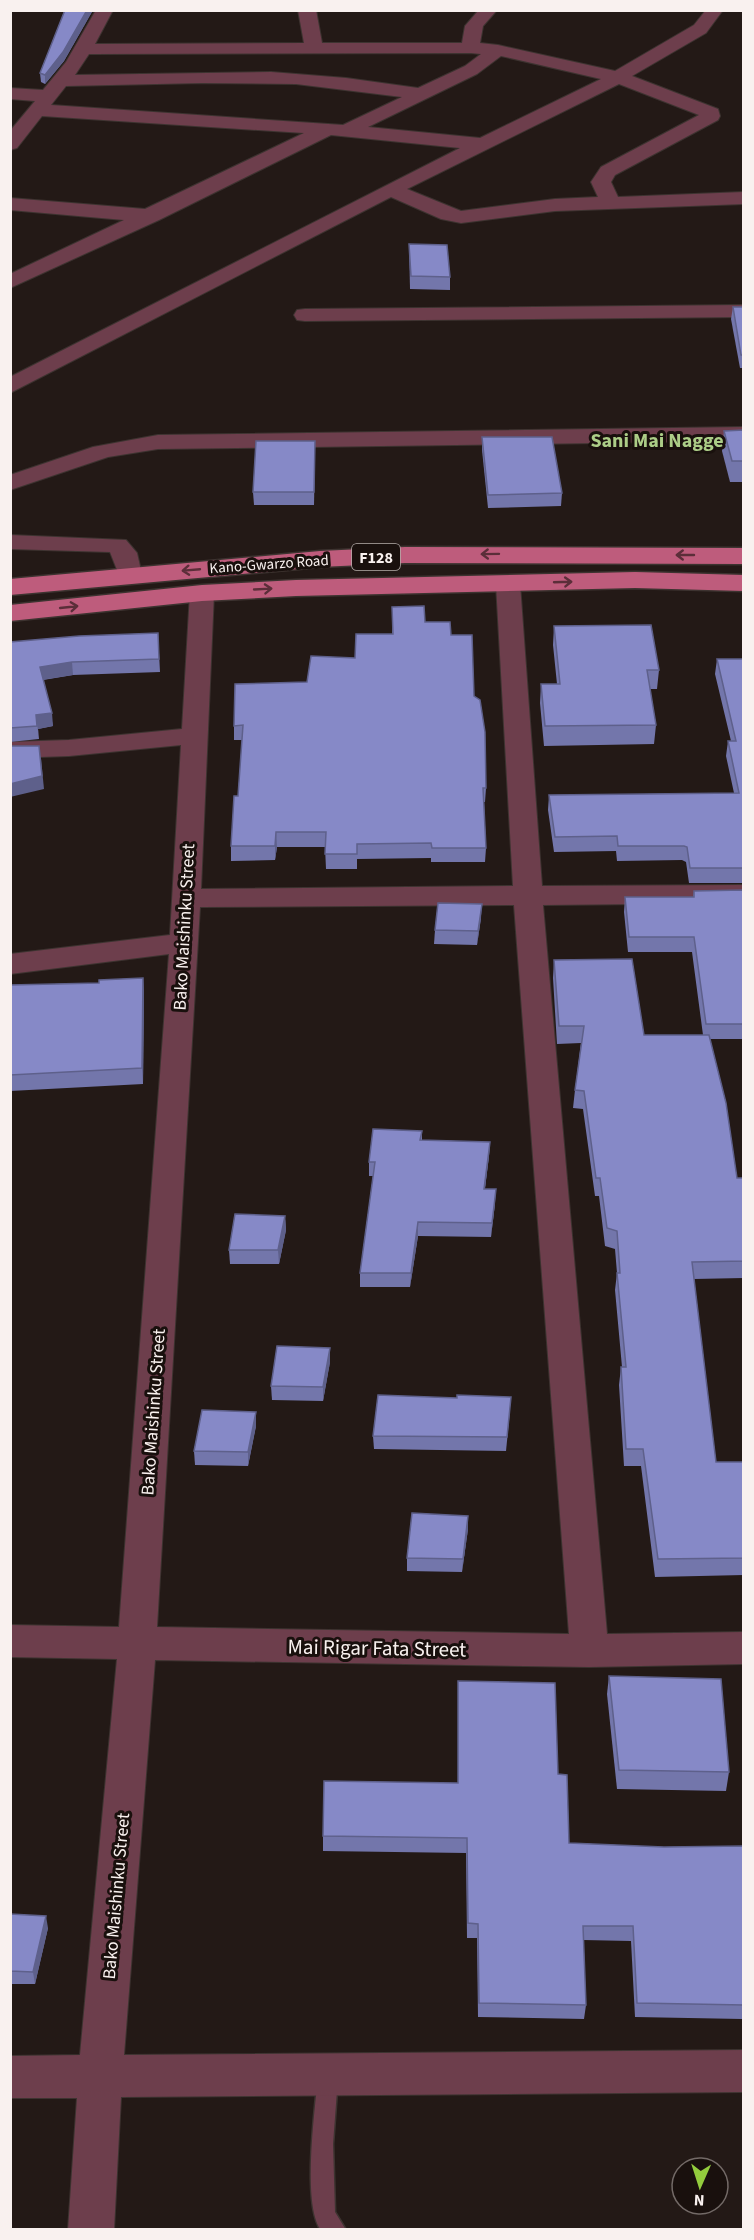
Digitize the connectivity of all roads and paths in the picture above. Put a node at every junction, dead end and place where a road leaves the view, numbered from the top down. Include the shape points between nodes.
1 (105, 10) edge
2 (307, 10) edge
3 (489, 10) edge
4 (715, 10) edge
5 (471, 48) junction
6 (83, 49) junction
7 (315, 50) junction
8 (498, 50) junction
9 (618, 77) junction
10 (61, 80) junction
11 (10, 93) edge
12 (419, 94) junction
13 (43, 103) junction
14 (336, 130) junction
15 (10, 144) edge
16 (484, 144) junction
17 (391, 189) junction
18 (744, 198) edge
19 (610, 202) junction
20 (10, 204) edge
21 (152, 216) junction
22 (10, 282) edge
23 (744, 311) edge
24 (305, 315) dead end
25 (10, 386) edge
26 (744, 434) edge
27 (10, 483) edge
28 (10, 542) edge
29 (744, 556) edge
30 (130, 575) junction
31 (744, 583) edge
32 (508, 584) junction
33 (10, 587) edge
34 (202, 593) junction
35 (10, 613) edge
36 (193, 736) junction
37 (10, 750) edge
38 (528, 894) junction
39 (744, 894) edge
40 (186, 898) junction
41 (184, 943) junction
42 (10, 964) edge
43 (10, 1641) edge
44 (137, 1644) junction
45 (744, 1648) edge
46 (590, 1651) junction
47 (744, 2071) edge
48 (328, 2074) junction
49 (100, 2076) junction
50 (10, 2077) edge
51 (91, 2229) edge
52 (335, 2229) edge

1 - 6 street
2 - 7 street
3 - 5 street via 473,25
4 - 9 street via 700,29
5 - 7 street
5 - 8 street
6 - 7 street
6 - 10 street
8 - 9 street
8 - 12 street via 471,70
9 - 16 street
9 - 19 street via 711,116 608,171 601,182
10 - 12 street via 304,79
10 - 13 street
11 - 13 street
12 - 14 street
13 - 14 street
13 - 15 street
14 - 16 street
14 - 21 street
16 - 17 street
17 - 19 street via 461,217
17 - 25 street
18 - 19 street
20 - 21 street
21 - 22 street
23 - 24 street
26 - 27 street via 158,442 124,445 85,455
28 - 30 street via 117,545 125,552
29 -> 30 main road, Kano-Gwarzo Road / F128 via 405,555
30 - 33 main road, Kano-Gwarzo Road / F128
32 -> 31 main road, Kano-Gwarzo Road / F128 via 635,580
34 -> 32 main road, Kano-Gwarzo Road / F128
32 - 38 street
35 -> 34 main road, Kano-Gwarzo Road / F128
34 - 36 street, Bako Maishinku Street
36 - 37 street
36 - 40 street, Bako Maishinku Street
38 - 39 street
38 - 40 street
38 - 46 street
40 - 41 street, Bako Maishinku Street
41 - 42 street
41 - 44 street, Bako Maishinku Street
43 - 44 street, Mai Rigar Fata Street
44 - 46 street, Mai Rigar Fata Street
44 - 49 street, Bako Maishinku Street
45 - 46 street, Mai Rigar Fata Street
47 - 48 street
48 - 49 street
48 - 52 lane via 322,2144 324,2216
49 - 50 street
49 - 51 street, Bako Maishinku Street

